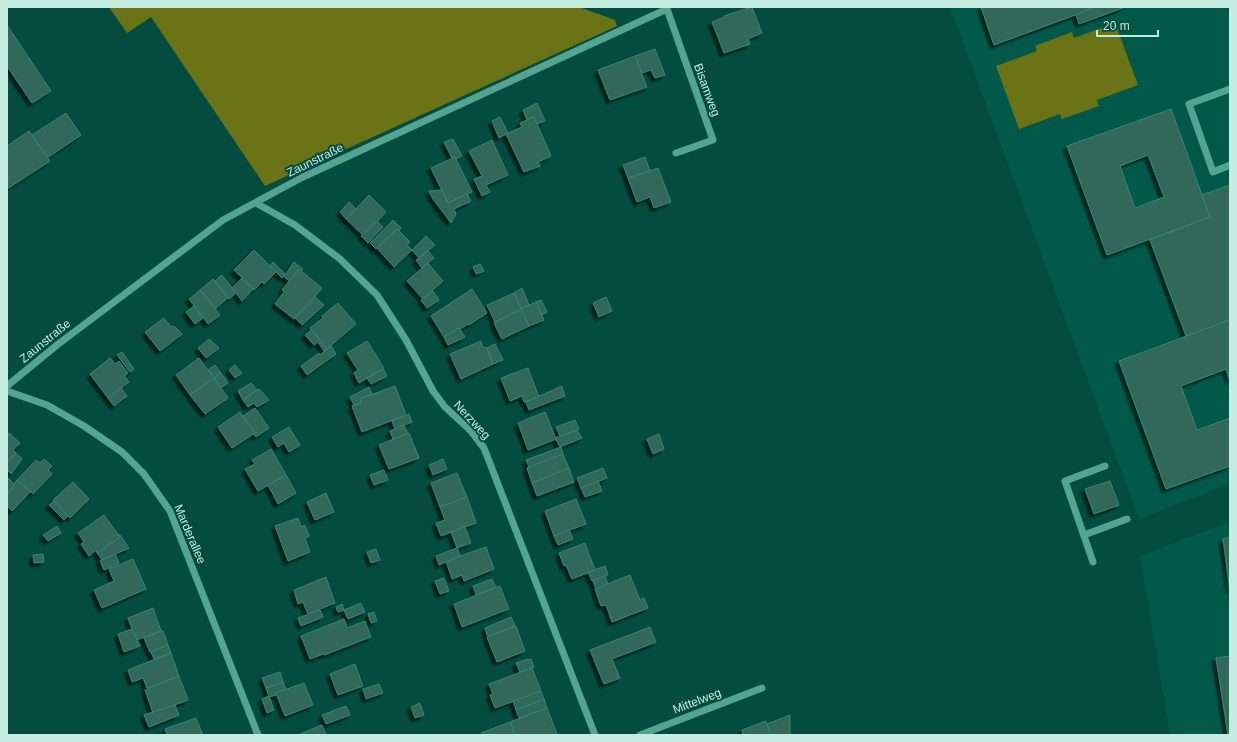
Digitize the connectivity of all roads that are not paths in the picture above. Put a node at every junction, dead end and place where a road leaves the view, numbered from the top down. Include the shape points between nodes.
1 (667, 9) joint
2 (1230, 90) edge
3 (676, 153) dead end
4 (1230, 165) edge
5 (256, 203) junction
6 (7, 386) edge
7 (7, 391) edge
8 (1105, 466) dead end
9 (1127, 519) dead end
10 (1084, 535) junction
11 (1093, 562) dead end
12 (762, 688) dead end
13 (258, 735) edge
14 (595, 735) edge
15 (640, 735) edge

1 - 3 street, Bisamweg via 713,140
1 - 5 street, Zaunstraße via 301,178
2 - 4 street via 1189,104 1213,172
5 - 6 street, Zaunstraße via 223,220
5 - 14 street, Nerzweg via 296,225 340,259 377,295 406,340 433,391 484,448
7 - 13 street, Marderallee via 47,405 84,426 122,452 149,480 170,511
8 - 10 street via 1065,481
9 - 10 street
10 - 11 street
12 - 15 street, Mittelweg

